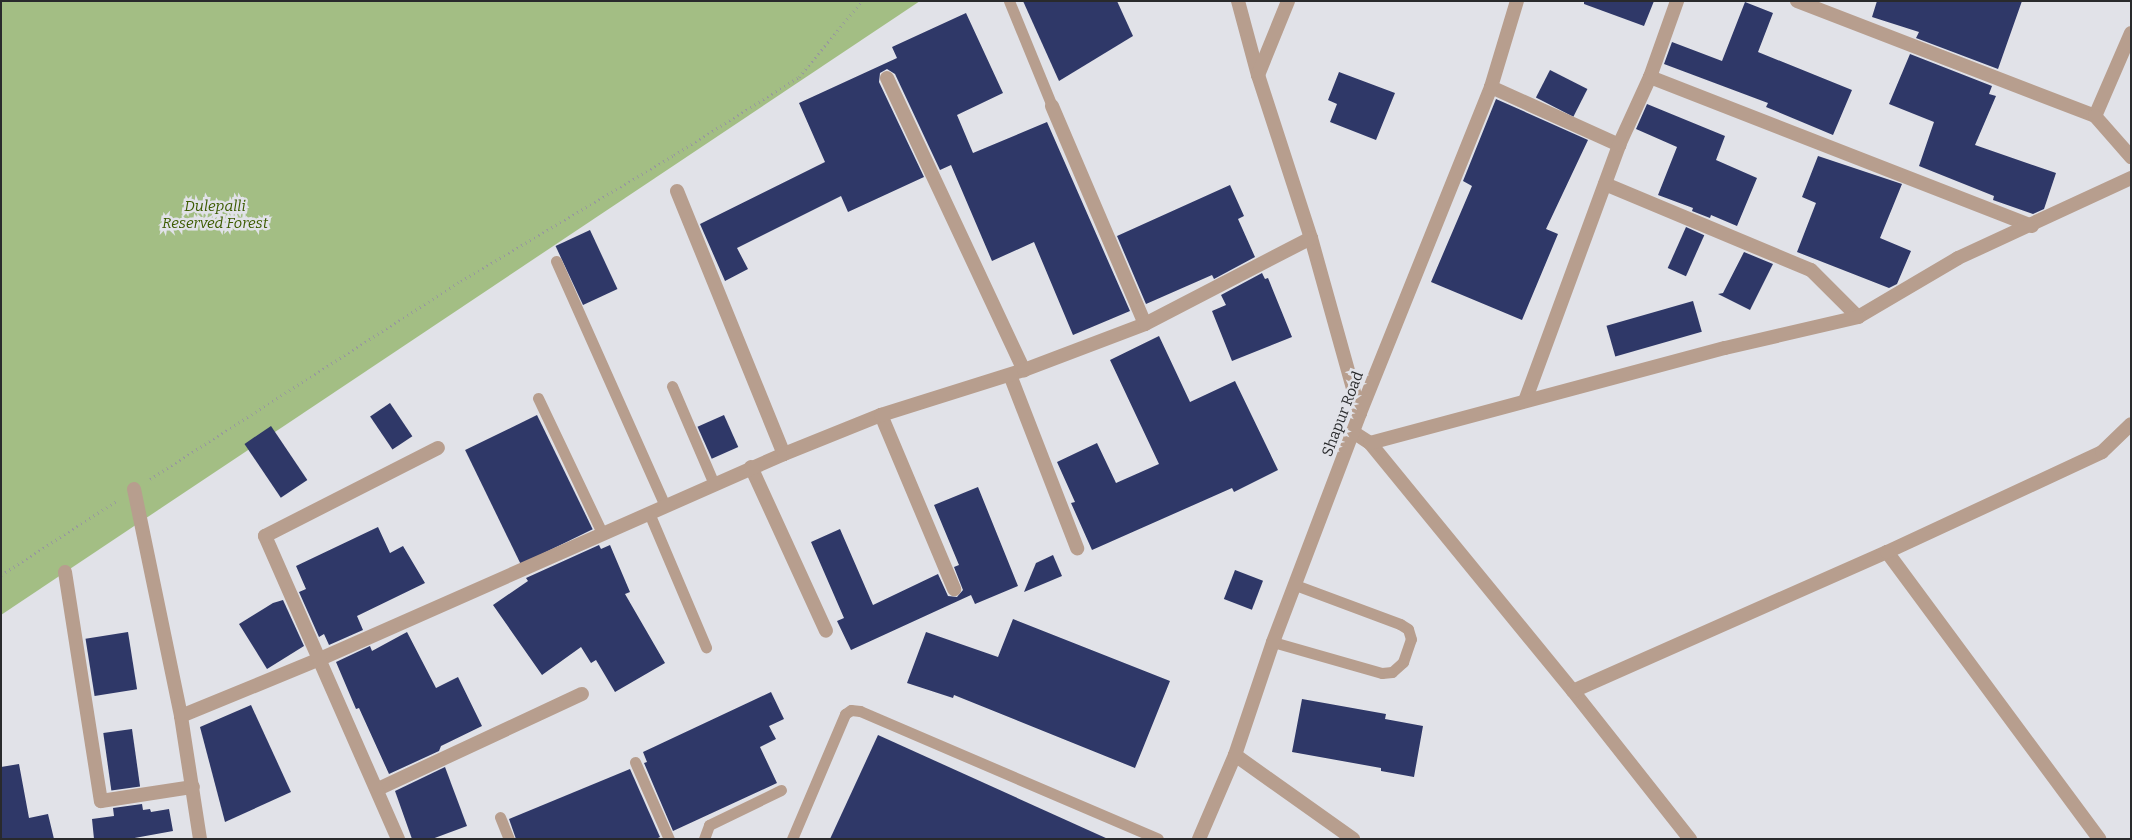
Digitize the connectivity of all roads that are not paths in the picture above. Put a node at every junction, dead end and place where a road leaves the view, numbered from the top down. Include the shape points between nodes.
1 (1009, 1) edge
2 (1238, 1) edge
3 (1288, 1) edge
4 (1517, 1) edge
5 (1677, 1) edge
6 (1797, 1) edge
7 (2131, 33) edge
8 (1258, 75) junction
9 (1650, 77) junction
10 (887, 78) dead end
11 (1491, 87) junction
12 (1052, 106) joint
13 (2095, 116) junction
14 (1619, 145) junction
15 (2131, 158) edge
16 (2131, 178) edge
17 (1605, 184) junction
18 (677, 191) dead end
19 (2032, 226) junction
20 (1311, 238) junction
21 (556, 261) dead end
22 (1858, 317) junction
23 (1145, 324) junction
24 (1024, 370) junction
25 (1010, 375) junction
26 (672, 386) dead end
27 (538, 398) dead end
28 (1525, 400) junction
29 (1360, 413) junction
30 (881, 415) junction
31 (2131, 424) edge
32 (1353, 432) junction
33 (1370, 444) junction
34 (438, 448) dead end
35 (784, 454) junction
36 (751, 467) junction
37 (714, 484) junction
38 (134, 489) road end
39 (665, 506) junction
40 (649, 513) junction
41 (602, 533) junction
42 (1077, 548) dead end
43 (1887, 552) junction
44 (65, 572) dead end
45 (1295, 585) junction
46 (954, 589) dead end
47 (826, 631) dead end
48 (1273, 642) junction
49 (706, 647) dead end
50 (320, 659) junction
51 (1573, 691) junction
52 (582, 694) dead end
53 (181, 716) junction
54 (1234, 755) junction
55 (635, 762) dead end
56 (193, 787) junction
57 (378, 789) junction
58 (781, 790) dead end
59 (500, 817) dead end
60 (1142, 836) edge
61 (200, 839) edge
62 (398, 839) edge
63 (509, 839) edge
64 (669, 839) edge
65 (704, 839) edge
66 (792, 839) edge
67 (1158, 839) edge
68 (1199, 839) edge
69 (1353, 839) edge
70 (1690, 839) edge
71 (2099, 839) edge

1 - 12 lane
2 - 8 street
3 - 8 street
4 - 11 street, Shapur Road
5 - 9 street
6 - 13 street
7 - 13 street
8 - 20 street
9 - 14 street
9 - 19 street
10 - 24 street
11 - 14 street
11 - 29 street, Shapur Road
12 - 23 street
13 - 15 street
14 - 17 street
16 - 19 street
17 - 22 street via 1811,270
17 - 28 street
18 - 35 street
19 - 22 street via 1958,258
20 - 23 street
20 - 29 street
21 - 39 lane
22 - 28 street
23 - 24 street
24 - 25 street
25 - 30 street
25 - 42 street
26 - 37 lane
27 - 41 lane
28 - 33 street
29 - 32 street, Shapur Road
30 - 35 street
30 - 46 street
31 - 43 street via 2102,452
32 - 33 street
32 - 45 street, Shapur Road
33 - 51 street
34 - 50 street via 265,536
35 - 36 street
36 - 37 street
36 - 47 street
37 - 39 street
38 - 53 street
39 - 40 street
40 - 41 street
40 - 49 lane
41 - 50 street
43 - 51 street
43 - 71 street
44 - 56 street via 101,801
45 - 48 street, Shapur Road
45 - 48 lane via 1400,624 1408,630 1411,639 1403,662 1392,672 1382,673
48 - 54 street, Shapur Road
50 - 53 street
50 - 57 street
51 - 70 street
52 - 57 street
53 - 56 street
54 - 68 street, Shapur Road
54 - 69 street
55 - 64 lane
56 - 61 street
57 - 62 street
58 - 65 lane via 709,825
59 - 63 lane
60 - 66 lane via 860,710 851,710 845,714
60 - 67 lane

